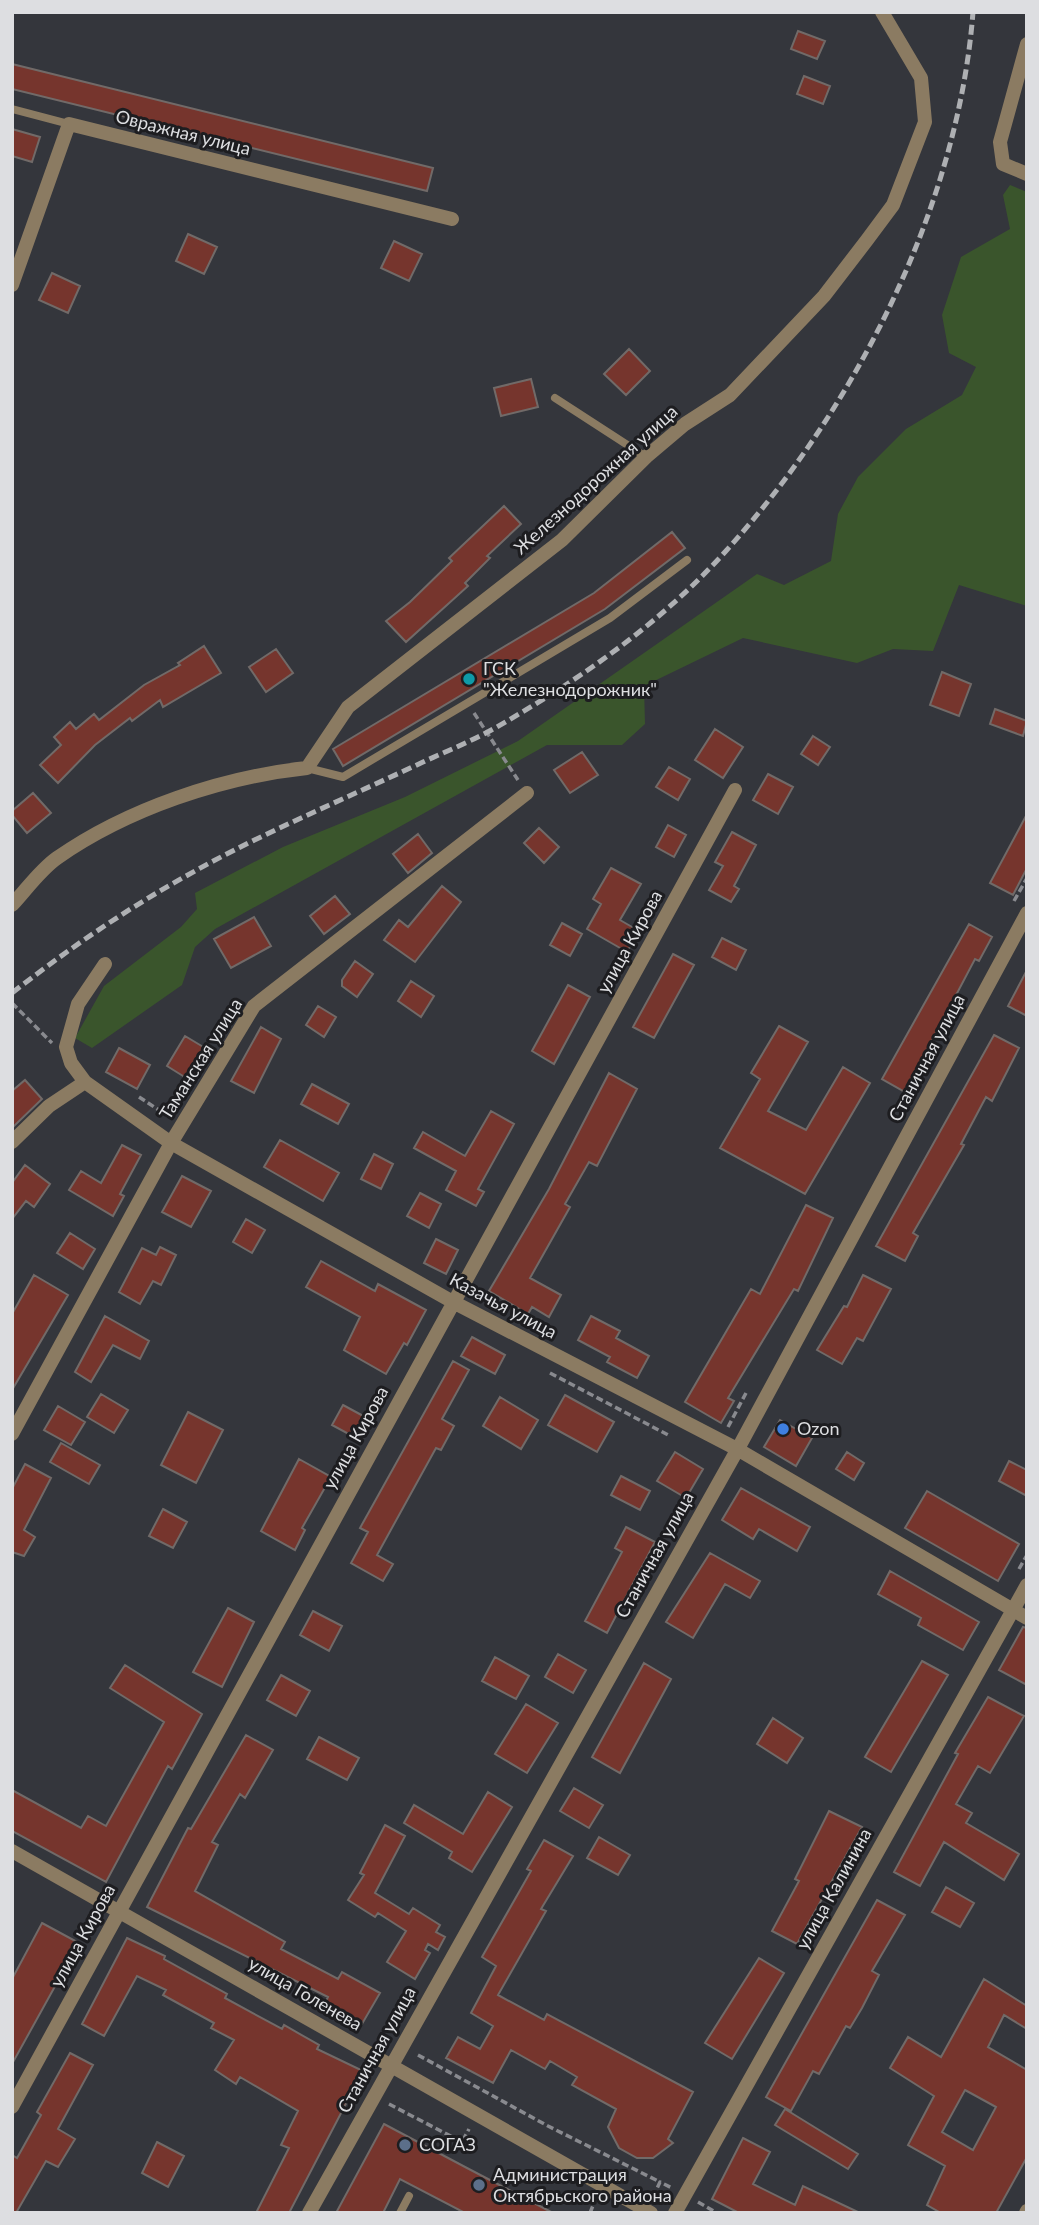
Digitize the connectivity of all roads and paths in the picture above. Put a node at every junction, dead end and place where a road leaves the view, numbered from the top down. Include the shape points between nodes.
1 (882, 12) edge
2 (1027, 44) edge
3 (12, 109) edge
4 (69, 124) junction
5 (1027, 174) edge
6 (452, 219) dead end
7 (12, 285) edge
8 (555, 398) dead end
9 (646, 457) junction
10 (687, 560) dead end
11 (467, 703) junction
12 (307, 768) junction
13 (735, 790) dead end
14 (527, 793) joint
15 (1027, 878) edge
16 (12, 905) edge
17 (1008, 912) dead end
18 (1027, 913) edge
19 (106, 964) dead end
20 (85, 1082) junction
21 (12, 1142) edge
22 (171, 1143) junction
23 (453, 1302) junction
24 (748, 1390) dead end
25 (12, 1434) edge
26 (723, 1436) dead end
27 (737, 1449) junction
28 (1027, 1585) edge
29 (1013, 1610) junction
30 (1027, 1618) edge
31 (12, 1851) edge
32 (119, 1910) junction
33 (416, 2054) dead end
34 (390, 2064) junction
35 (389, 2104) dead end
36 (12, 2106) edge
37 (481, 2135) dead end
38 (677, 2176) dead end
39 (660, 2182) dead end
40 (671, 2188) dead end
41 (409, 2196) dead end
42 (607, 2202) dead end
43 (313, 2211) edge
44 (400, 2213) edge
45 (590, 2213) edge
46 (651, 2213) edge
47 (675, 2213) edge

1 - 9 street, Железнодорожная улица via 921,78 925,122 893,205 824,296 730,394
2 - 5 street via 1000,142 1003,164
3 - 4 lane
4 - 6 street, Овражная улица
4 - 7 street
8 - 9 lane
9 - 12 street, Железнодорожная улица via 562,540 348,707
10 - 11 lane via 610,618
11 - 12 lane via 343,777
11 - 14 path
12 - 16 street via 269,772 121,821 55,860
13 - 23 street, улица Кирова
14 - 22 street, Таманская улица via 254,1006
15 - 17 path
18 - 27 street, Станичная улица
19 - 20 street, Казачья улица via 78,1004 66,1046 71,1063
20 - 21 street via 50,1106
20 - 22 street, Казачья улица
22 - 23 street, Казачья улица
22 - 25 street, Таманская улица
23 - 27 street, Казачья улица
23 - 32 street, улица Кирова
24 - 26 path
27 - 29 street, Казачья улица
27 - 34 street, Станичная улица
28 - 29 street, улица Калинина
29 - 30 street, Казачья улица
29 - 47 street, улица Калинина
31 - 32 street, улица Голенева
32 - 34 street, улица Голенева
32 - 36 street, улица Кирова
33 - 39 path
34 - 43 street, Станичная улица
34 - 46 street, улица Голенева
35 - 37 path via 462,2142 469,2129
38 - 40 path
41 - 44 lane
42 - 45 path via 597,2196

